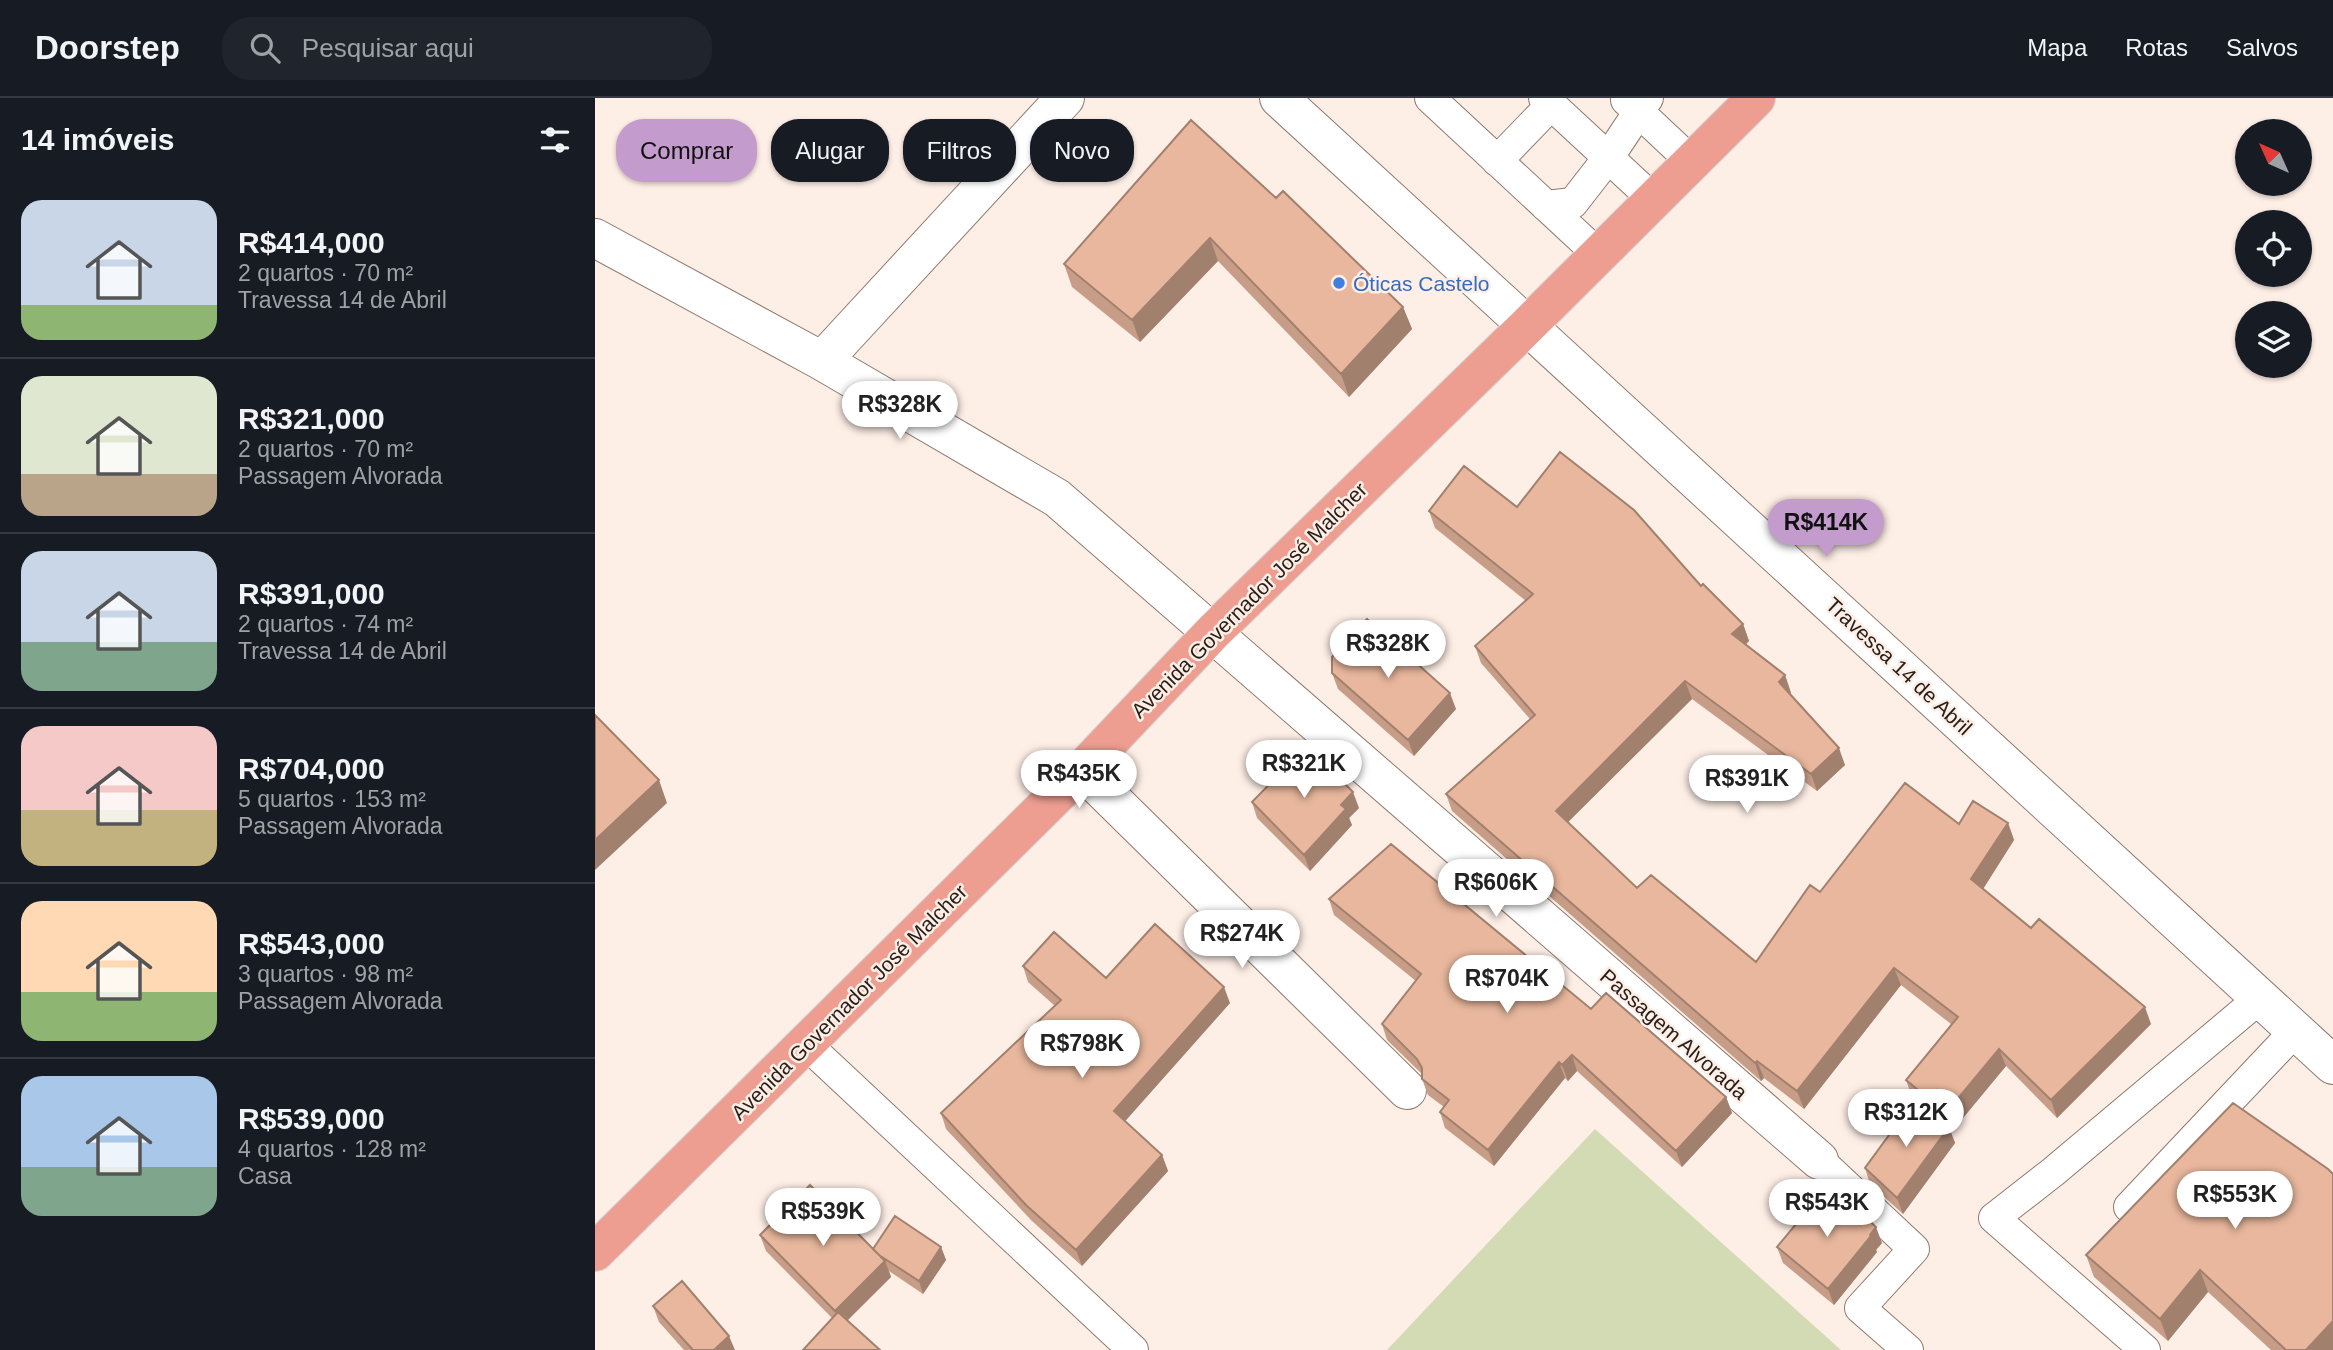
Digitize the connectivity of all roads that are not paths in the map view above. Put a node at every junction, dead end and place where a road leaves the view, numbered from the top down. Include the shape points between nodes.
1 (1065, 98) edge
2 (1430, 98) edge
3 (1756, 98) edge
4 (1548, 101) edge
5 (1294, 103) edge
6 (1637, 103) edge
7 (1608, 158) junction
8 (1497, 161) junction
9 (1692, 162) junction
10 (1654, 200) junction
11 (1546, 206) junction
12 (595, 238) edge
13 (1599, 256) junction
14 (1527, 326) junction
15 (822, 361) junction
16 (1213, 632) junction
17 (1082, 770) junction
18 (2260, 998) junction
19 (2296, 1030) junction
20 (806, 1044) junction
21 (2333, 1065) edge
22 (1408, 1090) dead end
23 (1819, 1160) joint
24 (2129, 1207) edge
25 (595, 1252) edge
26 (1133, 1350) edge
27 (1908, 1350) edge
28 (2145, 1350) edge

1 - 15 street
2 - 8 lane
3 - 9 main road, Avenida Governador José Malcher
4 - 7 lane
4 - 8 lane
5 - 14 street, Travessa 14 de Abril
6 - 7 lane
6 - 9 lane
7 - 10 lane
7 - 11 lane via 1573,203
8 - 11 lane
9 - 10 main road, Avenida Governador José Malcher
10 - 13 main road, Avenida Governador José Malcher
11 - 13 lane
12 - 15 street, Passagem Alvorada
13 - 14 main road, Avenida Governador José Malcher
14 - 16 main road, Avenida Governador José Malcher
14 - 18 street, Travessa 14 de Abril
15 - 16 street, Passagem Alvorada via 1056,498
16 - 17 main road, Avenida Governador José Malcher
16 - 23 street, Passagem Alvorada
17 - 20 main road, Avenida Governador José Malcher
17 - 22 street
18 - 19 street, Travessa 14 de Abril
18 - 28 lane via 1994,1218
19 - 21 street, Travessa 14 de Abril
19 - 24 lane
20 - 25 main road, Avenida Governador José Malcher
20 - 26 lane
23 - 27 lane via 1913,1249 1860,1308

